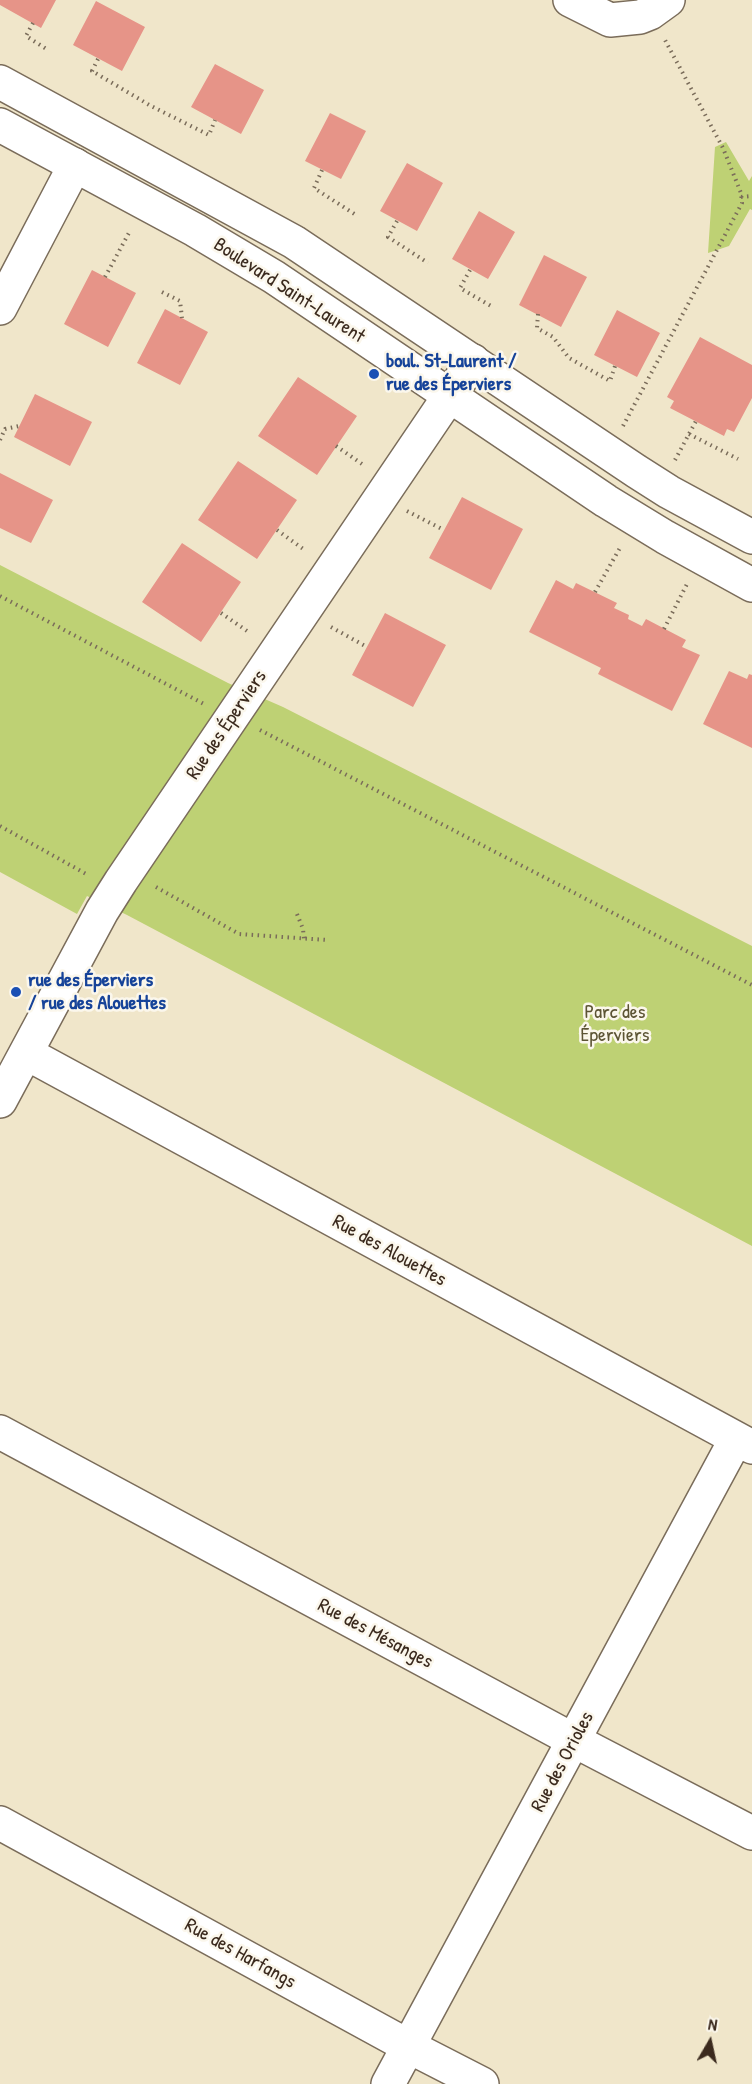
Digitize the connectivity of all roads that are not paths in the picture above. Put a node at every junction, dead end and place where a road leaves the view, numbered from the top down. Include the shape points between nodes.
1 (570, 0) edge
2 (661, 17) edge
3 (0, 82) edge
4 (0, 125) edge
5 (75, 165) junction
6 (0, 308) edge
7 (473, 361) junction
8 (448, 396) junction
9 (752, 537) edge
10 (752, 585) edge
11 (26, 1053) junction
12 (0, 1101) edge
13 (0, 1432) edge
14 (744, 1443) edge
15 (575, 1741) junction
16 (0, 1823) edge
17 (752, 1833) edge
18 (408, 2046) junction
19 (388, 2084) edge
20 (482, 2084) edge

1 - 2 street via 610,20
3 - 7 street, Boulevard Saint-Laurent via 294,242
4 - 5 street, Boulevard Saint-Laurent
5 - 6 street
5 - 8 street, Boulevard Saint-Laurent via 274,277
7 - 8 street, Rue des Éperviers
7 - 9 street, Boulevard Saint-Laurent via 669,492
8 - 10 street, Boulevard Saint-Laurent via 616,507
8 - 11 street, Rue des Éperviers via 121,881
11 - 12 street, Rue des Éperviers
11 - 14 street, Rue des Alouettes
13 - 15 street, Rue des Mésanges
14 - 15 street, Rue des Orioles
15 - 17 street, Rue des Mésanges
15 - 18 street, Rue des Orioles
16 - 18 street, Rue des Harfangs
18 - 19 street, Rue des Orioles
18 - 20 street, Rue des Harfangs

